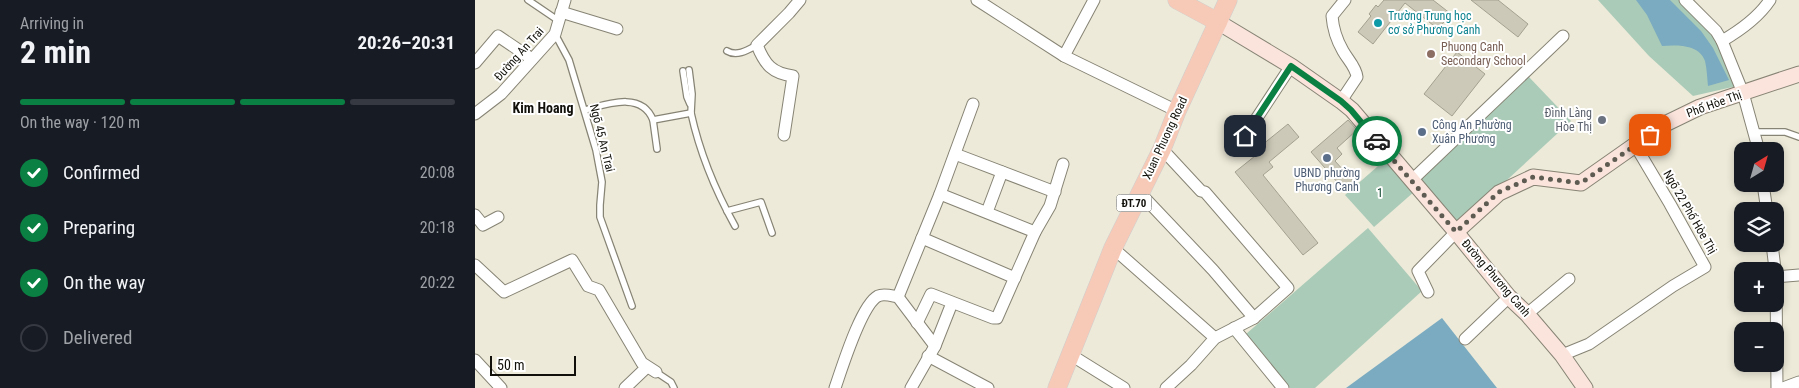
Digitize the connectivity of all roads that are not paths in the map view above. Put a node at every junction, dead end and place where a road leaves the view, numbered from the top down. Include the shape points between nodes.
1 (528, 0) edge
2 (565, 0) edge
3 (800, 0) edge
4 (977, 0) edge
5 (1095, 0) edge
6 (1177, 0) edge
7 (1228, 0) edge
8 (1345, 0) edge
9 (1685, 0) edge
10 (1770, 0) edge
11 (560, 16) junction
12 (1219, 22) junction
13 (617, 29) dead end
14 (555, 34) junction
15 (1563, 36) dead end
16 (1722, 41) junction
17 (757, 45) junction
18 (727, 51) dead end
19 (1064, 56) junction
20 (532, 59) junction
21 (475, 63) edge
22 (1291, 66) junction
23 (686, 71) dead end
24 (1799, 74) edge
25 (1743, 93) junction
26 (1341, 101) junction
27 (973, 104) dead end
28 (585, 110) junction
29 (1177, 111) junction
30 (691, 113) junction
31 (475, 114) edge
32 (653, 120) junction
33 (1754, 132) junction
34 (784, 135) dead end
35 (1245, 136) dead end
36 (1799, 137) edge
37 (1757, 142) edge
38 (1635, 146) junction
39 (657, 149) dead end
40 (1162, 149) junction
41 (955, 154) junction
42 (1063, 164) dead end
43 (1002, 172) junction
44 (1411, 181) junction
45 (1055, 192) junction
46 (1139, 192) junction
47 (940, 194) junction
48 (727, 211) junction
49 (987, 212) junction
50 (475, 215) edge
51 (497, 217) dead end
52 (735, 226) dead end
53 (1035, 232) junction
54 (1456, 232) junction
55 (772, 233) dead end
56 (922, 238) junction
57 (1113, 248) junction
58 (475, 265) edge
59 (1799, 274) edge
60 (1784, 276) edge
61 (1015, 278) junction
62 (1569, 279) dead end
63 (1428, 292) dead end
64 (898, 297) junction
65 (1509, 297) junction
66 (952, 303) junction
67 (632, 306) dead end
68 (1776, 312) edge
69 (1527, 314) junction
70 (1254, 318) junction
71 (917, 323) junction
72 (1234, 328) junction
73 (1215, 338) junction
74 (1465, 339) dead end
75 (935, 346) junction
76 (1071, 355) junction
77 (1562, 355) junction
78 (928, 356) junction
79 (475, 360) edge
80 (651, 369) junction
81 (1799, 382) edge
82 (501, 388) edge
83 (625, 388) edge
84 (674, 388) edge
85 (835, 388) edge
86 (911, 388) edge
87 (988, 388) edge
88 (1057, 388) edge
89 (1123, 388) edge
90 (1166, 388) edge
91 (1283, 388) edge
92 (1585, 388) edge
93 (1777, 388) edge
94 (1783, 388) edge

1 - 11 lane
2 - 11 street, Đường An Trai
3 - 17 street
4 - 19 street
5 - 19 street
6 - 12 main road
7 - 12 main road, Xuan Phuong Road / ĐT.70
8 - 26 street via 1333,16 1333,31 1357,71 1357,77
9 - 16 street
10 - 16 street via 1763,11 1741,30
11 - 13 street
11 - 14 street, Đường An Trai
12 - 22 street, Đường Phương Canh
12 - 29 main road, Xuan Phuong Road / ĐT.70
14 - 20 street, Đường An Trai
14 - 28 lane, Ngõ 45 An Trai via 569,60
15 - 44 street
16 - 25 street
17 - 18 lane via 735,54
17 - 34 street via 767,64 778,74 793,76
19 - 29 street
20 - 21 street via 498,36
20 - 31 street, Đường An Trai via 501,94
22 - 26 street, Đường Phương Canh
22 - 35 street
23 - 30 lane via 692,94
24 - 25 street, Phố Hòe Thị
25 - 33 street
25 - 38 street, Phố Hòe Thị via 1691,111 1665,124
26 - 44 street, Đường Phương Canh
27 - 41 street
28 - 32 lane via 608,104 635,103 645,107
28 - 67 lane, Ngõ 45 An Trai via 602,182 600,217
29 - 40 main road, Xuan Phuong Road / ĐT.70
30 - 32 lane
30 - 48 lane via 698,144
32 - 39 lane
33 - 36 lane via 1785,132
33 - 37 street
38 - 54 street, Phố Hòe Thị via 1581,183 1533,177 1499,192
38 - 77 street, Ngõ 22 Phố Hòe Thị via 1705,267 1589,344
40 - 46 main road, Xuan Phuong Road / ĐT.70
40 - 70 street via 1205,192 1287,288
41 - 43 street
41 - 47 street
42 - 45 street
43 - 45 street
43 - 49 street
44 - 54 street, Đường Phương Canh
45 - 53 street
46 - 57 main road, Xuan Phuong Road / ĐT.70
46 - 70 street
47 - 49 street
47 - 56 street
48 - 52 lane
48 - 55 lane via 761,202
49 - 53 street
50 - 51 street via 483,225
53 - 61 street
54 - 63 street via 1418,271
54 - 65 street, Đường Phương Canh
56 - 61 street
56 - 64 street
57 - 73 street
57 - 76 main road, Xuan Phuong Road / ĐT.70
58 - 80 street via 504,292 572,260 588,286 599,290 642,363
59 - 60 street
61 - 66 street via 997,318
62 - 69 street
64 - 71 street
64 - 85 street via 878,296 869,304
65 - 69 street, Đường Phương Canh
65 - 74 street
66 - 71 street via 931,294
66 - 75 street
68 - 93 street
69 - 77 street, Đường Phương Canh
70 - 72 street
71 - 75 street
72 - 73 street
72 - 91 street
73 - 90 street
75 - 78 street
76 - 88 main road, Xuan Phuong Road / ĐT.70
76 - 89 street
77 - 92 street, Đường Phương Canh
78 - 86 street
78 - 87 street
79 - 82 street
80 - 83 street
80 - 84 lane via 671,382
81 - 94 street

